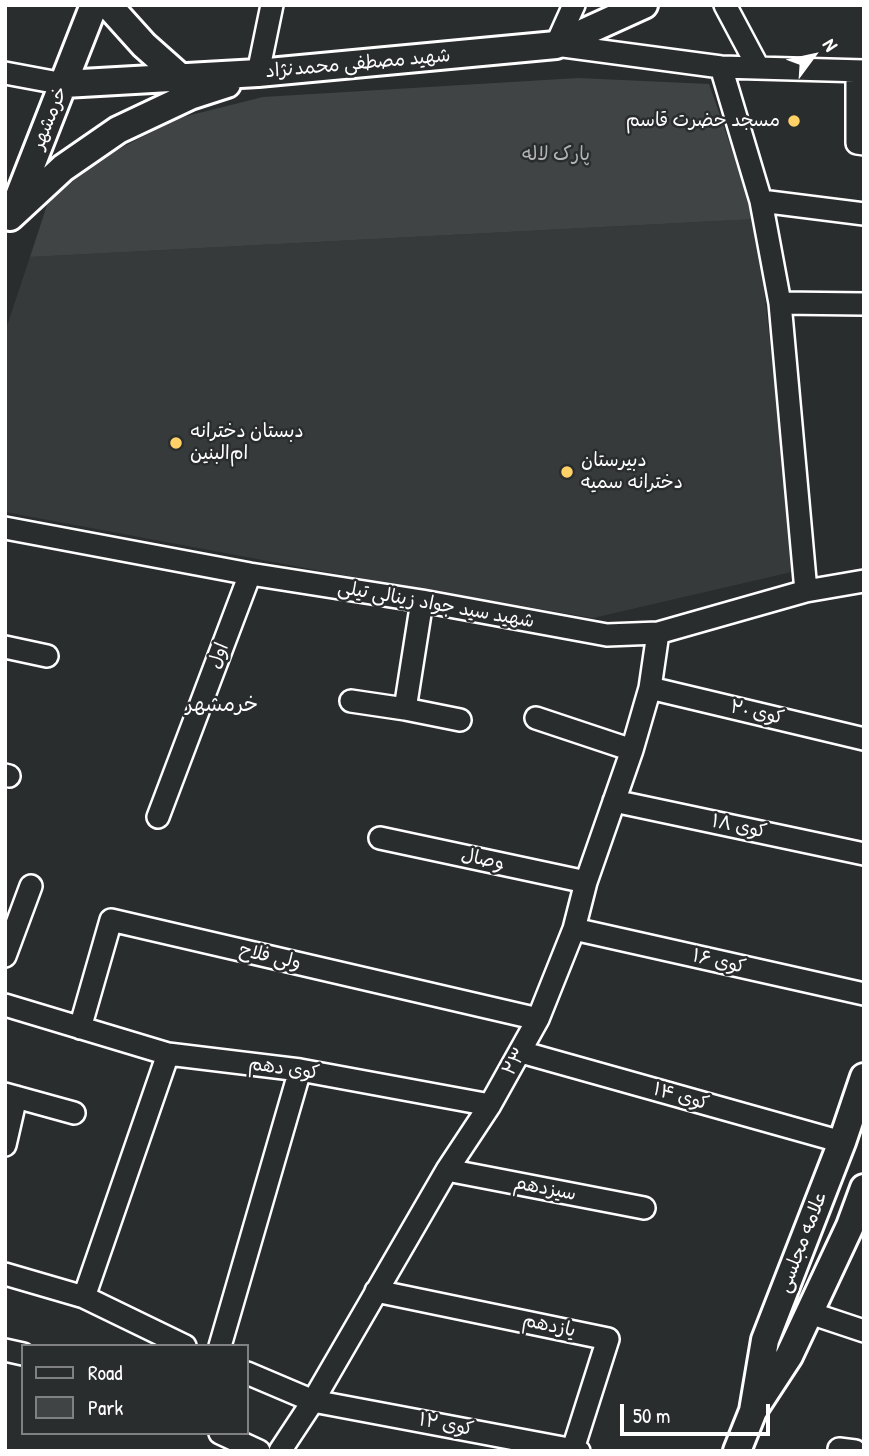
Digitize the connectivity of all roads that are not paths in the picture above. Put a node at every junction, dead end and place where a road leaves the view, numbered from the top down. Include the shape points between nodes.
1 (94, 5) edge
2 (108, 5) edge
3 (272, 5) edge
4 (574, 5) edge
5 (645, 5) edge
6 (725, 5) edge
7 (556, 45) junction
8 (721, 67) junction
9 (758, 67) junction
10 (860, 71) edge
11 (5, 73) edge
12 (258, 73) junction
13 (180, 77) junction
14 (64, 84) junction
15 (864, 144) edge
16 (761, 201) junction
17 (864, 214) edge
18 (8, 223) edge
19 (780, 303) junction
20 (864, 304) edge
21 (5, 528) edge
22 (250, 574) junction
23 (864, 581) edge
24 (806, 591) junction
25 (422, 601) junction
26 (658, 633) junction
27 (5, 647) edge
28 (47, 656) dead end
29 (650, 688) junction
30 (351, 701) dead end
31 (405, 709) junction
32 (536, 718) dead end
33 (460, 720) dead end
34 (864, 739) edge
35 (632, 750) junction
36 (614, 801) junction
37 (158, 817) dead end
38 (380, 838) dead end
39 (864, 854) edge
40 (586, 882) junction
41 (31, 886) dead end
42 (574, 929) junction
43 (5, 956) edge
44 (864, 994) edge
45 (5, 1005) edge
46 (538, 1020) junction
47 (80, 1028) junction
48 (521, 1052) junction
49 (168, 1054) junction
50 (300, 1070) junction
51 (864, 1077) edge
52 (11, 1096) edge
53 (490, 1105) junction
54 (74, 1113) dead end
55 (842, 1142) junction
56 (5, 1145) edge
57 (447, 1170) junction
58 (864, 1188) edge
59 (644, 1208) dead end
60 (857, 1227) edge
61 (5, 1273) edge
62 (376, 1291) junction
63 (84, 1297) junction
64 (810, 1313) junction
65 (864, 1331) edge
66 (181, 1344) edge
67 (221, 1344) edge
68 (248, 1373) edge
69 (313, 1401) junction
70 (754, 1411) junction
71 (224, 1435) edge
72 (576, 1450) edge
73 (260, 1451) edge
74 (280, 1451) edge
75 (737, 1451) edge

1 - 14 main road, خرمشهر
2 - 13 main road
3 - 12 street
4 - 7 street
5 - 7 main road, شهید مصطفی محمدنژاد
6 - 9 street
7 - 8 street
7 - 12 main road, شهید مصطفی محمدنژاد
8 - 9 street
8 - 16 street
9 - 10 street
10 - 15 street via 857,143
11 - 14 street
12 - 13 main road, شهید مصطفی محمدنژاد
12 - 18 main road via 190,96 118,130 62,168
13 - 14 main road, شهید مصطفی محمدنژاد
14 - 18 main road, خرمشهر
16 - 17 street
16 - 19 street
19 - 20 street
19 - 24 street
21 - 22 street, شهید سید جواد زینالی تیلی
22 - 25 street, شهید سید جواد زینالی تیلی
22 - 37 street, اول
23 - 24 street, شهید سید جواد زینالی تیلی
24 - 26 street, شهید سید جواد زینالی تیلی
25 - 26 street, شهید سید جواد زینالی تیلی via 607,635
25 - 31 street
26 - 29 street, ۲۳
27 - 28 street
29 - 34 street, کوی ۲۰
29 - 35 street, ۲۳
30 - 31 street
31 - 33 street
32 - 35 street
35 - 36 street, ۲۳
36 - 39 street, کوی ۱۸
36 - 40 street, ۲۳
38 - 40 street, وصال
40 - 42 street, ۲۳
41 - 43 street
42 - 44 street, کوی ۱۶
42 - 46 street, ۲۳
45 - 47 street, کوی دهم
46 - 47 street, ولی فلاح via 111,920
46 - 48 street, ۲۳
47 - 49 street, کوی دهم
48 - 53 street, ۲۳
48 - 55 street, کوی ۱۴
49 - 50 street, کوی دهم
49 - 63 street
50 - 53 street, کوی دهم
50 - 67 street
51 - 55 main road, علامه مجلسی
52 - 54 street
52 - 56 street
53 - 57 street, ۲۳
55 - 70 main road, علامه مجلسی via 765,1340
57 - 59 street, سیزدهم
57 - 62 street, ۲۳
58 - 60 main road, علامه مجلسی
60 - 64 main road, علامه مجلسی
61 - 63 street
62 - 69 street, ۲۳
62 - 72 street, یازدهم via 608,1339
63 - 66 street
64 - 65 street
64 - 70 main road, علامه مجلسی
68 - 69 street
69 - 72 street, کوی ۱۲
69 - 74 street, ۲۳
70 - 75 main road, علامه مجلسی
71 - 73 street

